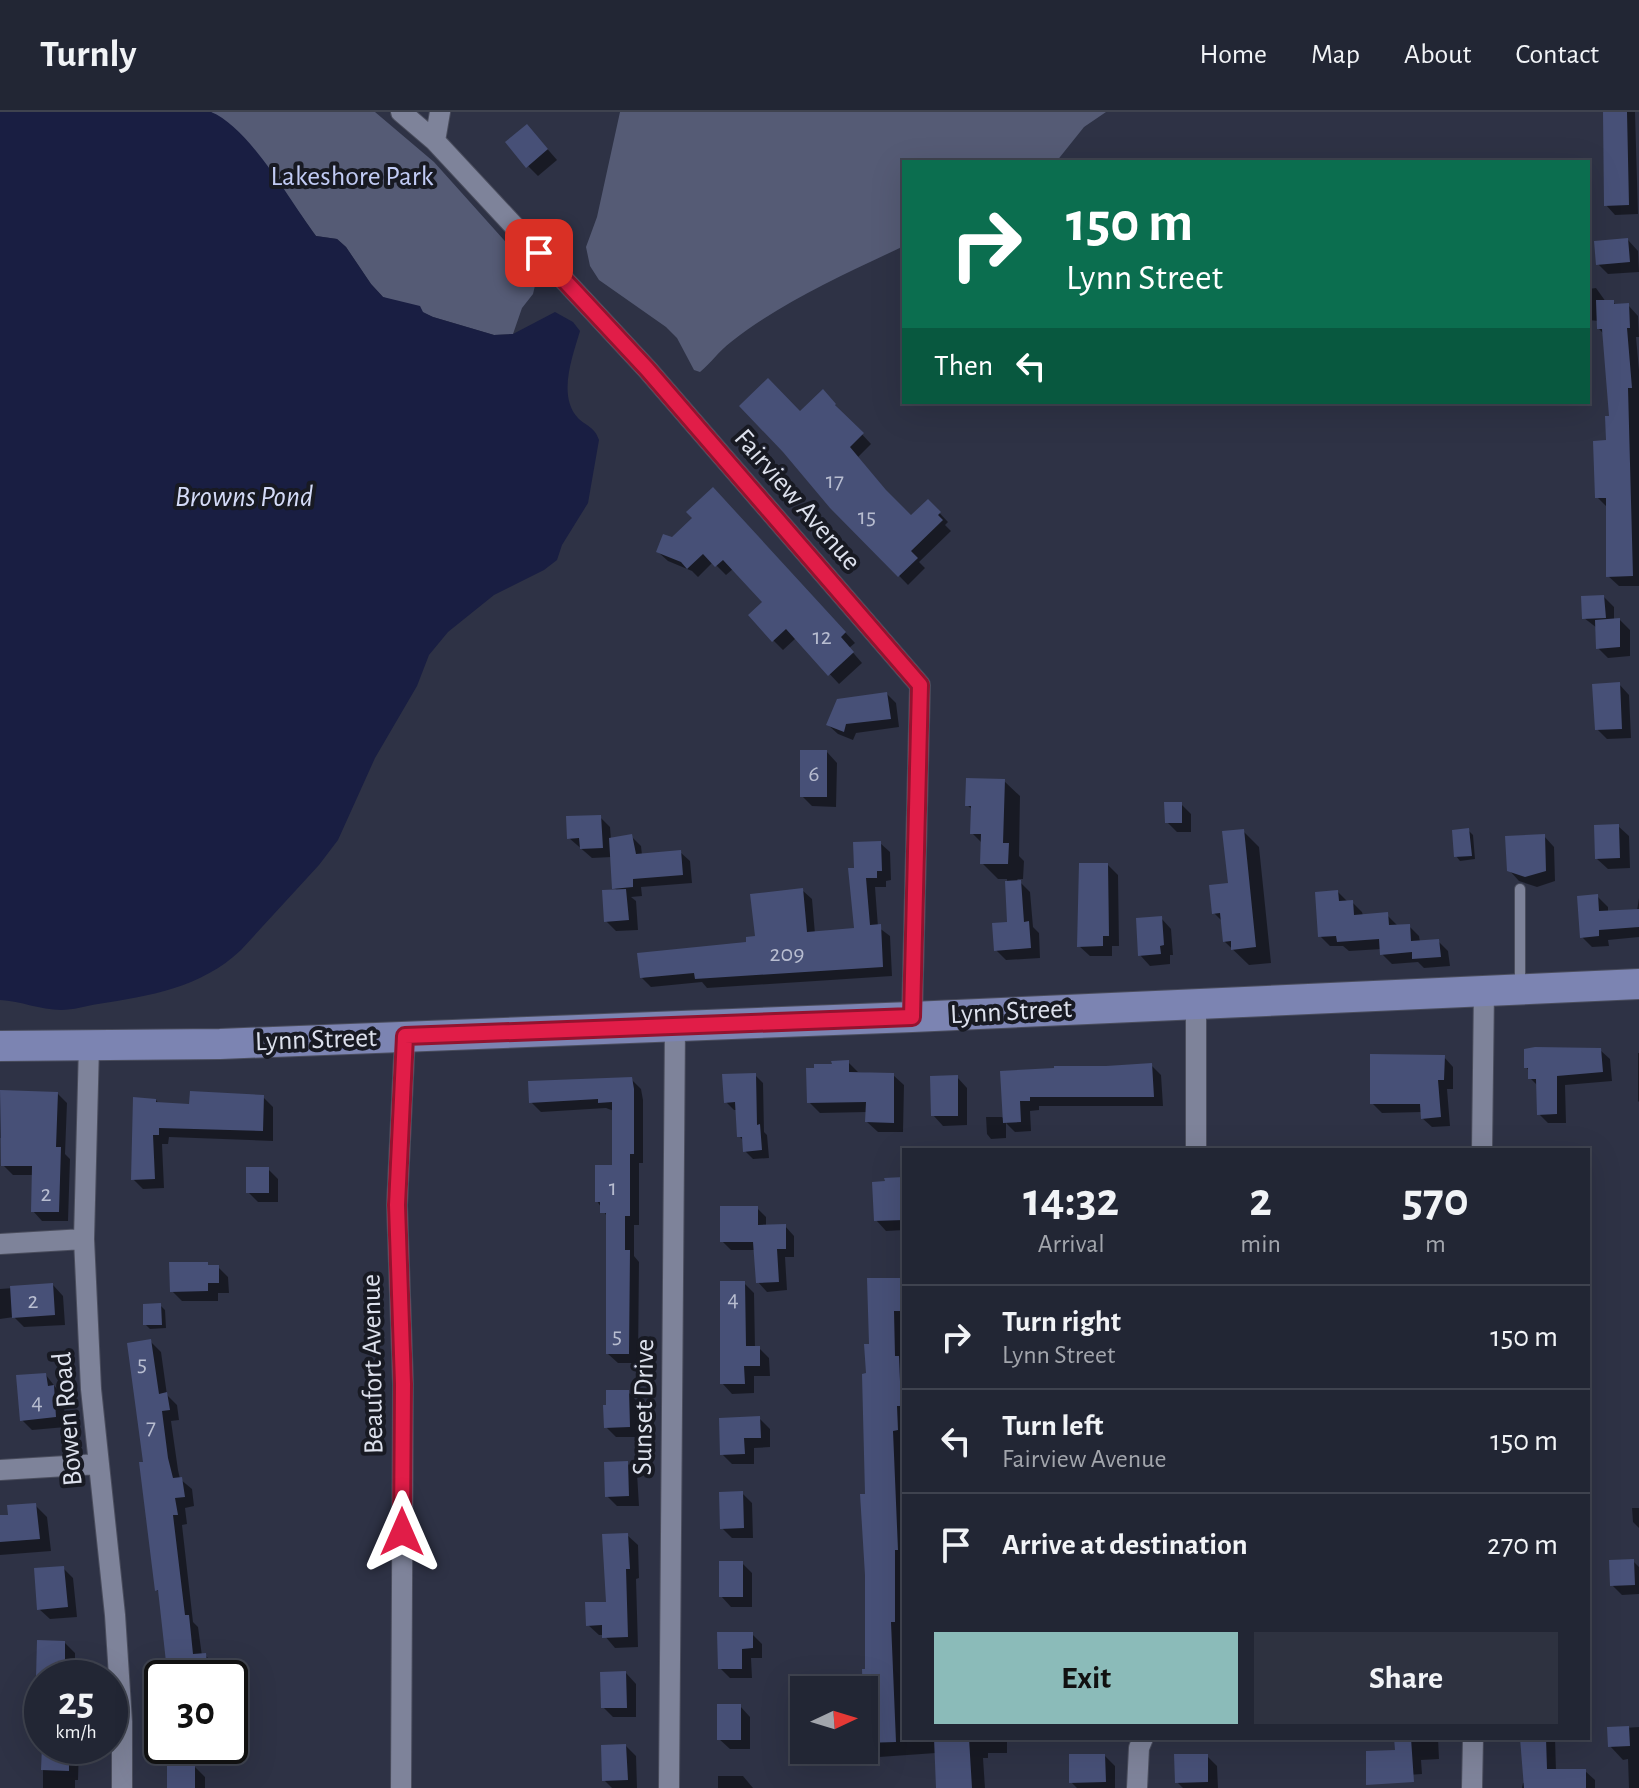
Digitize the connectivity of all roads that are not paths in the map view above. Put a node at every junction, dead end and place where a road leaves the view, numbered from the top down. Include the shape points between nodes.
1 (401, 112) edge
2 (440, 112) edge
3 (435, 141) junction
4 (1520, 889) dead end
5 (1639, 984) edge
6 (1520, 989) junction
7 (1484, 990) junction
8 (1196, 1003) junction
9 (912, 1017) junction
10 (675, 1026) junction
11 (405, 1036) junction
12 (89, 1045) junction
13 (0, 1046) edge
14 (1196, 1148) edge
15 (1482, 1148) edge
16 (84, 1239) junction
17 (0, 1244) edge
18 (99, 1464) junction
19 (0, 1470) edge
20 (1142, 1740) edge
21 (1473, 1740) edge
22 (122, 1788) edge
23 (401, 1788) edge
24 (669, 1788) edge
25 (1137, 1788) edge
26 (1472, 1788) edge

1 - 3 street, Fairview Avenue
2 - 3 street
3 - 9 street, Fairview Avenue via 647,369 920,685
4 - 6 lane
5 - 6 main road, Lynn Street
6 - 7 main road, Lynn Street
7 - 8 main road, Lynn Street
7 - 15 street
8 - 9 main road, Lynn Street
8 - 14 street
9 - 10 main road, Lynn Street
10 - 11 main road, Lynn Street
10 - 24 street, Sunset Drive
11 - 12 main road, Lynn Street
11 - 23 street, Beaufort Avenue via 397,1205 403,1384
12 - 13 main road, Lynn Street
12 - 16 street, Bowen Road
16 - 17 street
16 - 18 street, Bowen Road
18 - 19 street
18 - 22 street, Bowen Road via 115,1615
20 - 25 street
21 - 26 street

